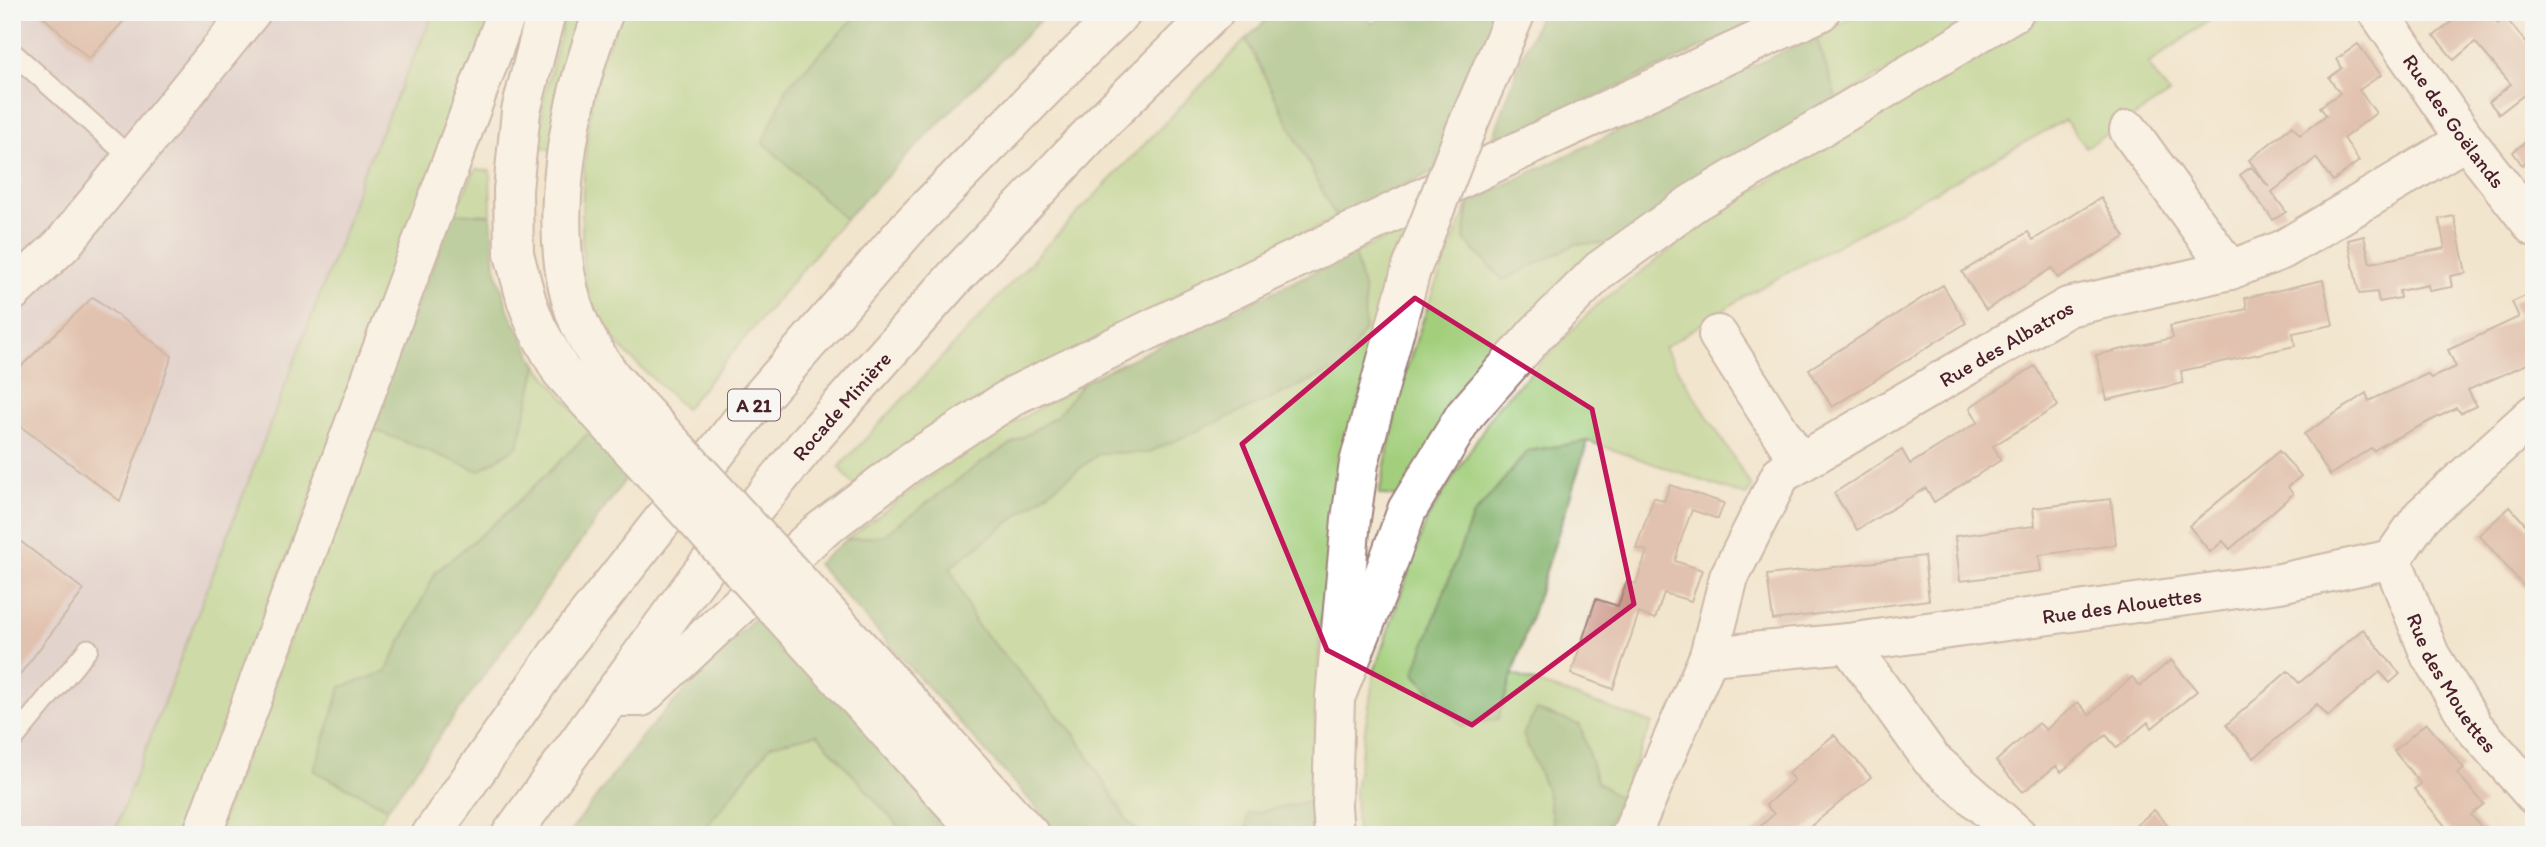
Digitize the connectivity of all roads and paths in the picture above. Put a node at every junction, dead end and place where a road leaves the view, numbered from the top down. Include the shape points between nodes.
1 (251, 12) edge
2 (507, 12) edge
3 (546, 12) edge
4 (604, 12) edge
5 (1122, 12) edge
6 (1214, 12) edge
7 (1516, 12) edge
8 (1820, 12) edge
9 (2014, 12) edge
10 (2378, 12) edge
11 (12, 52) edge
12 (2129, 130) dead end
13 (2466, 140) junction
14 (132, 159) junction
15 (2534, 227) edge
16 (2230, 270) junction
17 (12, 292) edge
18 (1718, 335) dead end
19 (601, 390) junction
20 (2534, 414) edge
21 (1800, 463) junction
22 (2392, 558) junction
23 (1849, 643) junction
24 (88, 649) dead end
25 (1709, 656) junction
26 (854, 668) junction
27 (611, 697) junction
28 (1335, 698) junction
29 (12, 741) edge
30 (2534, 795) edge
31 (202, 835) edge
32 (432, 835) edge
33 (512, 835) edge
34 (982, 835) edge
35 (1030, 835) edge
36 (1334, 835) edge
37 (1631, 835) edge
38 (2017, 835) edge

1 - 14 main road
2 - 31 main road
3 - 19 main road via 521,111 513,190 514,254 537,328 561,371
4 - 19 main road via 578,94 561,215 564,268
5 - 32 main road, A 21 via 907,229 749,411 562,648
6 - 27 main road, Rocade Minière via 955,277 812,438 699,576
7 - 28 main road, bridge via 1411,270 1359,463
8 - 27 main road via 1549,135 1014,395 912,461 815,535 641,698
9 - 28 main road via 1693,203 1600,270 1537,332 1465,415 1407,510
10 - 13 main road, Rue des Goëlands
11 - 14 lane
12 - 16 main road
13 - 15 main road, Rue des Goëlands
13 - 16 main road, Rue des Albatros via 2282,250
14 - 17 main road via 62,244
16 - 21 main road, Rue des Albatros via 2068,307
18 - 21 main road
19 - 26 main road, bridge
20 - 22 main road via 2422,516
21 - 25 main road, Rue des Albatros via 1781,474 1729,577
22 - 23 main road, Rue des Alouettes via 2280,583
22 - 30 main road, Rue des Mouettes via 2430,655 2474,727
23 - 25 main road, Rue des Alouettes
23 - 38 main road via 1931,760
24 - 29 lane
25 - 37 main road, Rue des Albatros
26 - 34 main road
26 - 35 main road
27 - 33 main road, Rocade Minière
28 - 36 main road

